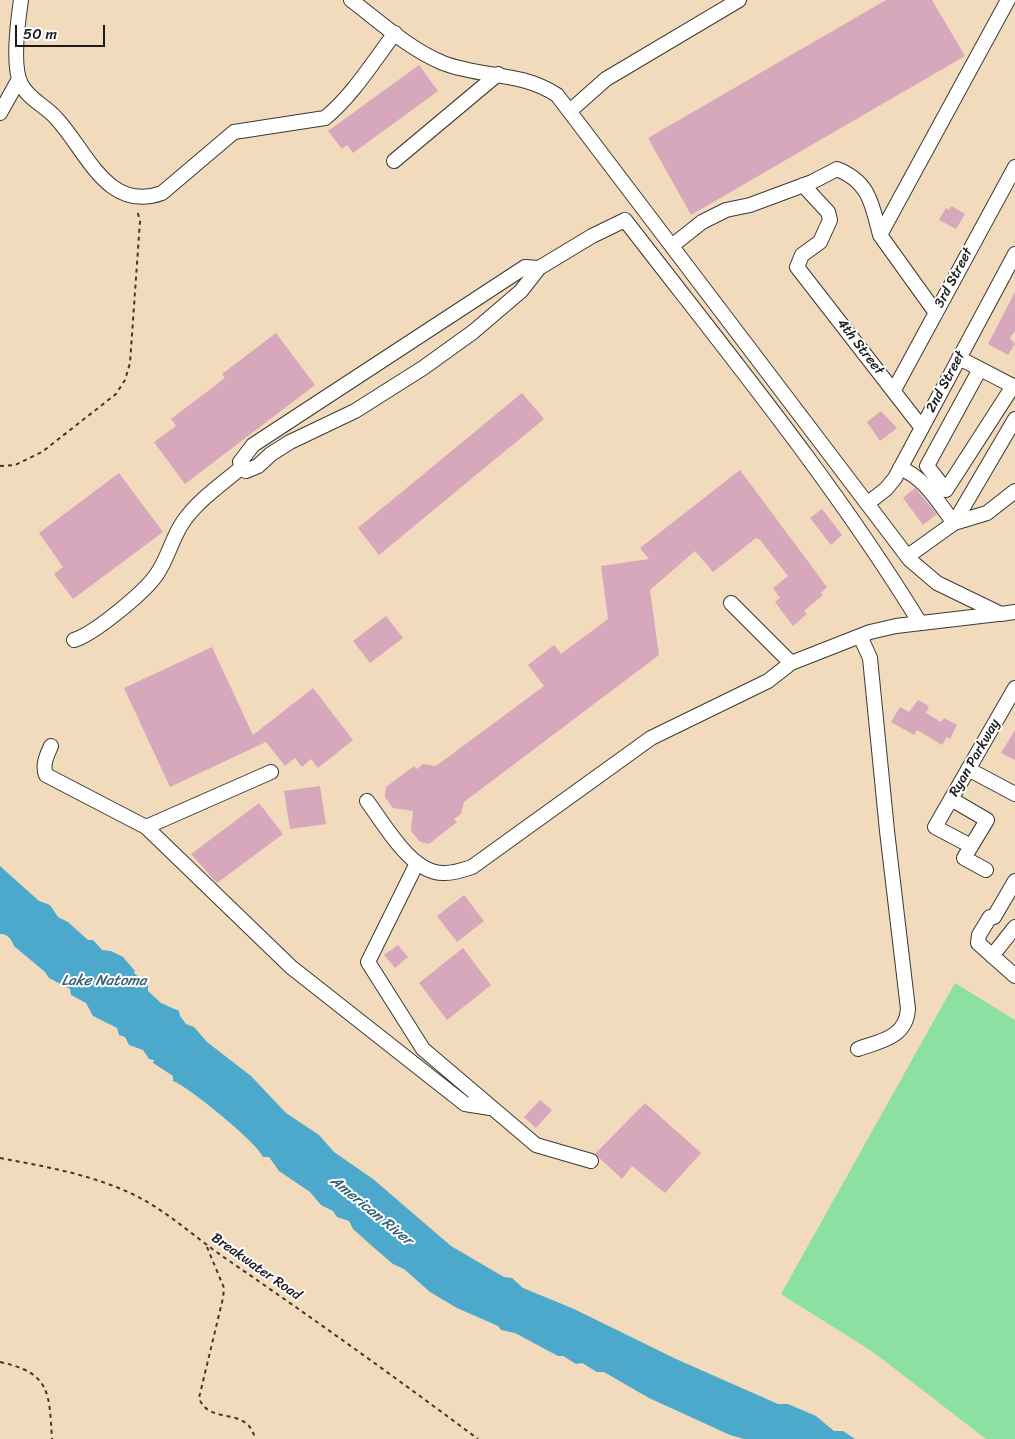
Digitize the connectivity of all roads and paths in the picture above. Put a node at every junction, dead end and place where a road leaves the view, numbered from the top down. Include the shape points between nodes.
1 (21, 0) edge
2 (351, 0) edge
3 (739, 0) edge
4 (1008, 0) edge
5 (394, 34) junction
6 (498, 74) junction
7 (19, 79) junction
8 (571, 110) junction
9 (0, 113) edge
10 (394, 161) dead end
11 (1015, 167) edge
12 (803, 186) junction
13 (130, 196) junction
14 (880, 235) junction
15 (673, 245) junction
16 (1015, 254) edge
17 (539, 268) junction
18 (936, 313) junction
19 (960, 358) junction
20 (980, 369) junction
21 (894, 390) junction
22 (1015, 419) edge
23 (922, 428) junction
24 (0, 466) edge
25 (242, 467) junction
26 (900, 468) junction
27 (1015, 491) edge
28 (868, 503) junction
29 (954, 523) junction
30 (908, 556) junction
31 (731, 603) dead end
32 (1008, 613) edge
33 (920, 623) junction
34 (860, 636) junction
35 (74, 640) dead end
36 (791, 662) junction
37 (1014, 690) edge
38 (51, 746) dead end
39 (968, 769) junction
40 (270, 772) dead end
41 (1015, 794) edge
42 (951, 799) junction
43 (367, 801) dead end
44 (146, 827) junction
45 (971, 846) junction
46 (417, 864) junction
47 (986, 870) dead end
48 (1015, 881) edge
49 (1015, 927) edge
50 (992, 956) junction
51 (1015, 976) edge
52 (858, 1049) dead end
53 (490, 1108) junction
54 (0, 1158) edge
55 (591, 1161) dead end
56 (206, 1245) junction
57 (0, 1362) edge
58 (52, 1439) edge
59 (254, 1439) edge
60 (478, 1439) edge

1 - 7 street via 18,15
2 - 5 street
3 - 8 street via 606,79
4 - 14 street
5 - 6 street via 444,63
5 - 13 street via 362,77 325,118 234,132 162,193 149,198
6 - 8 street via 541,84
6 - 10 street
7 - 9 street
7 - 13 street via 29,95 56,117 112,188
8 - 15 street
11 - 18 street, 3rd Street
12 - 14 street via 837,170 846,173 870,197
12 - 15 street via 726,210 702,222
12 - 21 street, 4th Street via 828,212 830,220 820,242 802,255 797,267
13 - 24 path via 140,222 130,363 125,380 116,394 42,452 15,465
14 - 18 street
15 - 28 street
16 - 19 street, 2nd Street
17 - 25 street via 521,291 424,368 354,411 290,442 258,466 246,471
17 - 25 street via 525,267 338,388 253,445 240,462
17 - 33 street via 625,220 877,552
18 - 21 street, 3rd Street
19 - 20 street
19 - 23 street, 2nd Street
20 - 20 street via 1013,386 946,490 927,466
21 - 23 street, 4th Street
22 - 29 street
23 - 26 street, 2nd Street
25 - 35 street via 199,502 182,522 157,574 142,591 86,637
26 - 28 street, 2nd Street via 886,489
26 - 29 street via 923,482
27 - 29 street via 987,513
28 - 30 street
29 - 30 street
30 - 32 street via 937,583
31 - 36 street
32 - 33 street
33 - 34 street
34 - 36 street
34 - 52 street via 870,658 908,1009 906,1021 895,1036
36 - 46 street via 768,681 651,738 472,867 444,874
37 - 39 street, Ryan Parkway
38 - 44 street via 44,769 46,775
39 - 41 street
39 - 42 street, Ryan Parkway
40 - 44 street
42 - 45 street via 987,820
42 - 45 street, Ryan Parkway via 935,827
43 - 46 street
44 - 53 street via 294,970 465,1104
45 - 47 street via 964,858
46 - 53 street via 368,962 423,1049
48 - 50 street via 994,917 996,922 978,944
49 - 50 street
50 - 51 street
53 - 55 street via 536,1145
54 - 56 path, Breakwater Road via 78,1175 128,1192 167,1214
56 - 59 path via 224,1288 199,1398 209,1412 248,1424
56 - 60 path, Breakwater Road via 346,1340
57 - 58 path via 21,1366 34,1374 45,1388 50,1403

